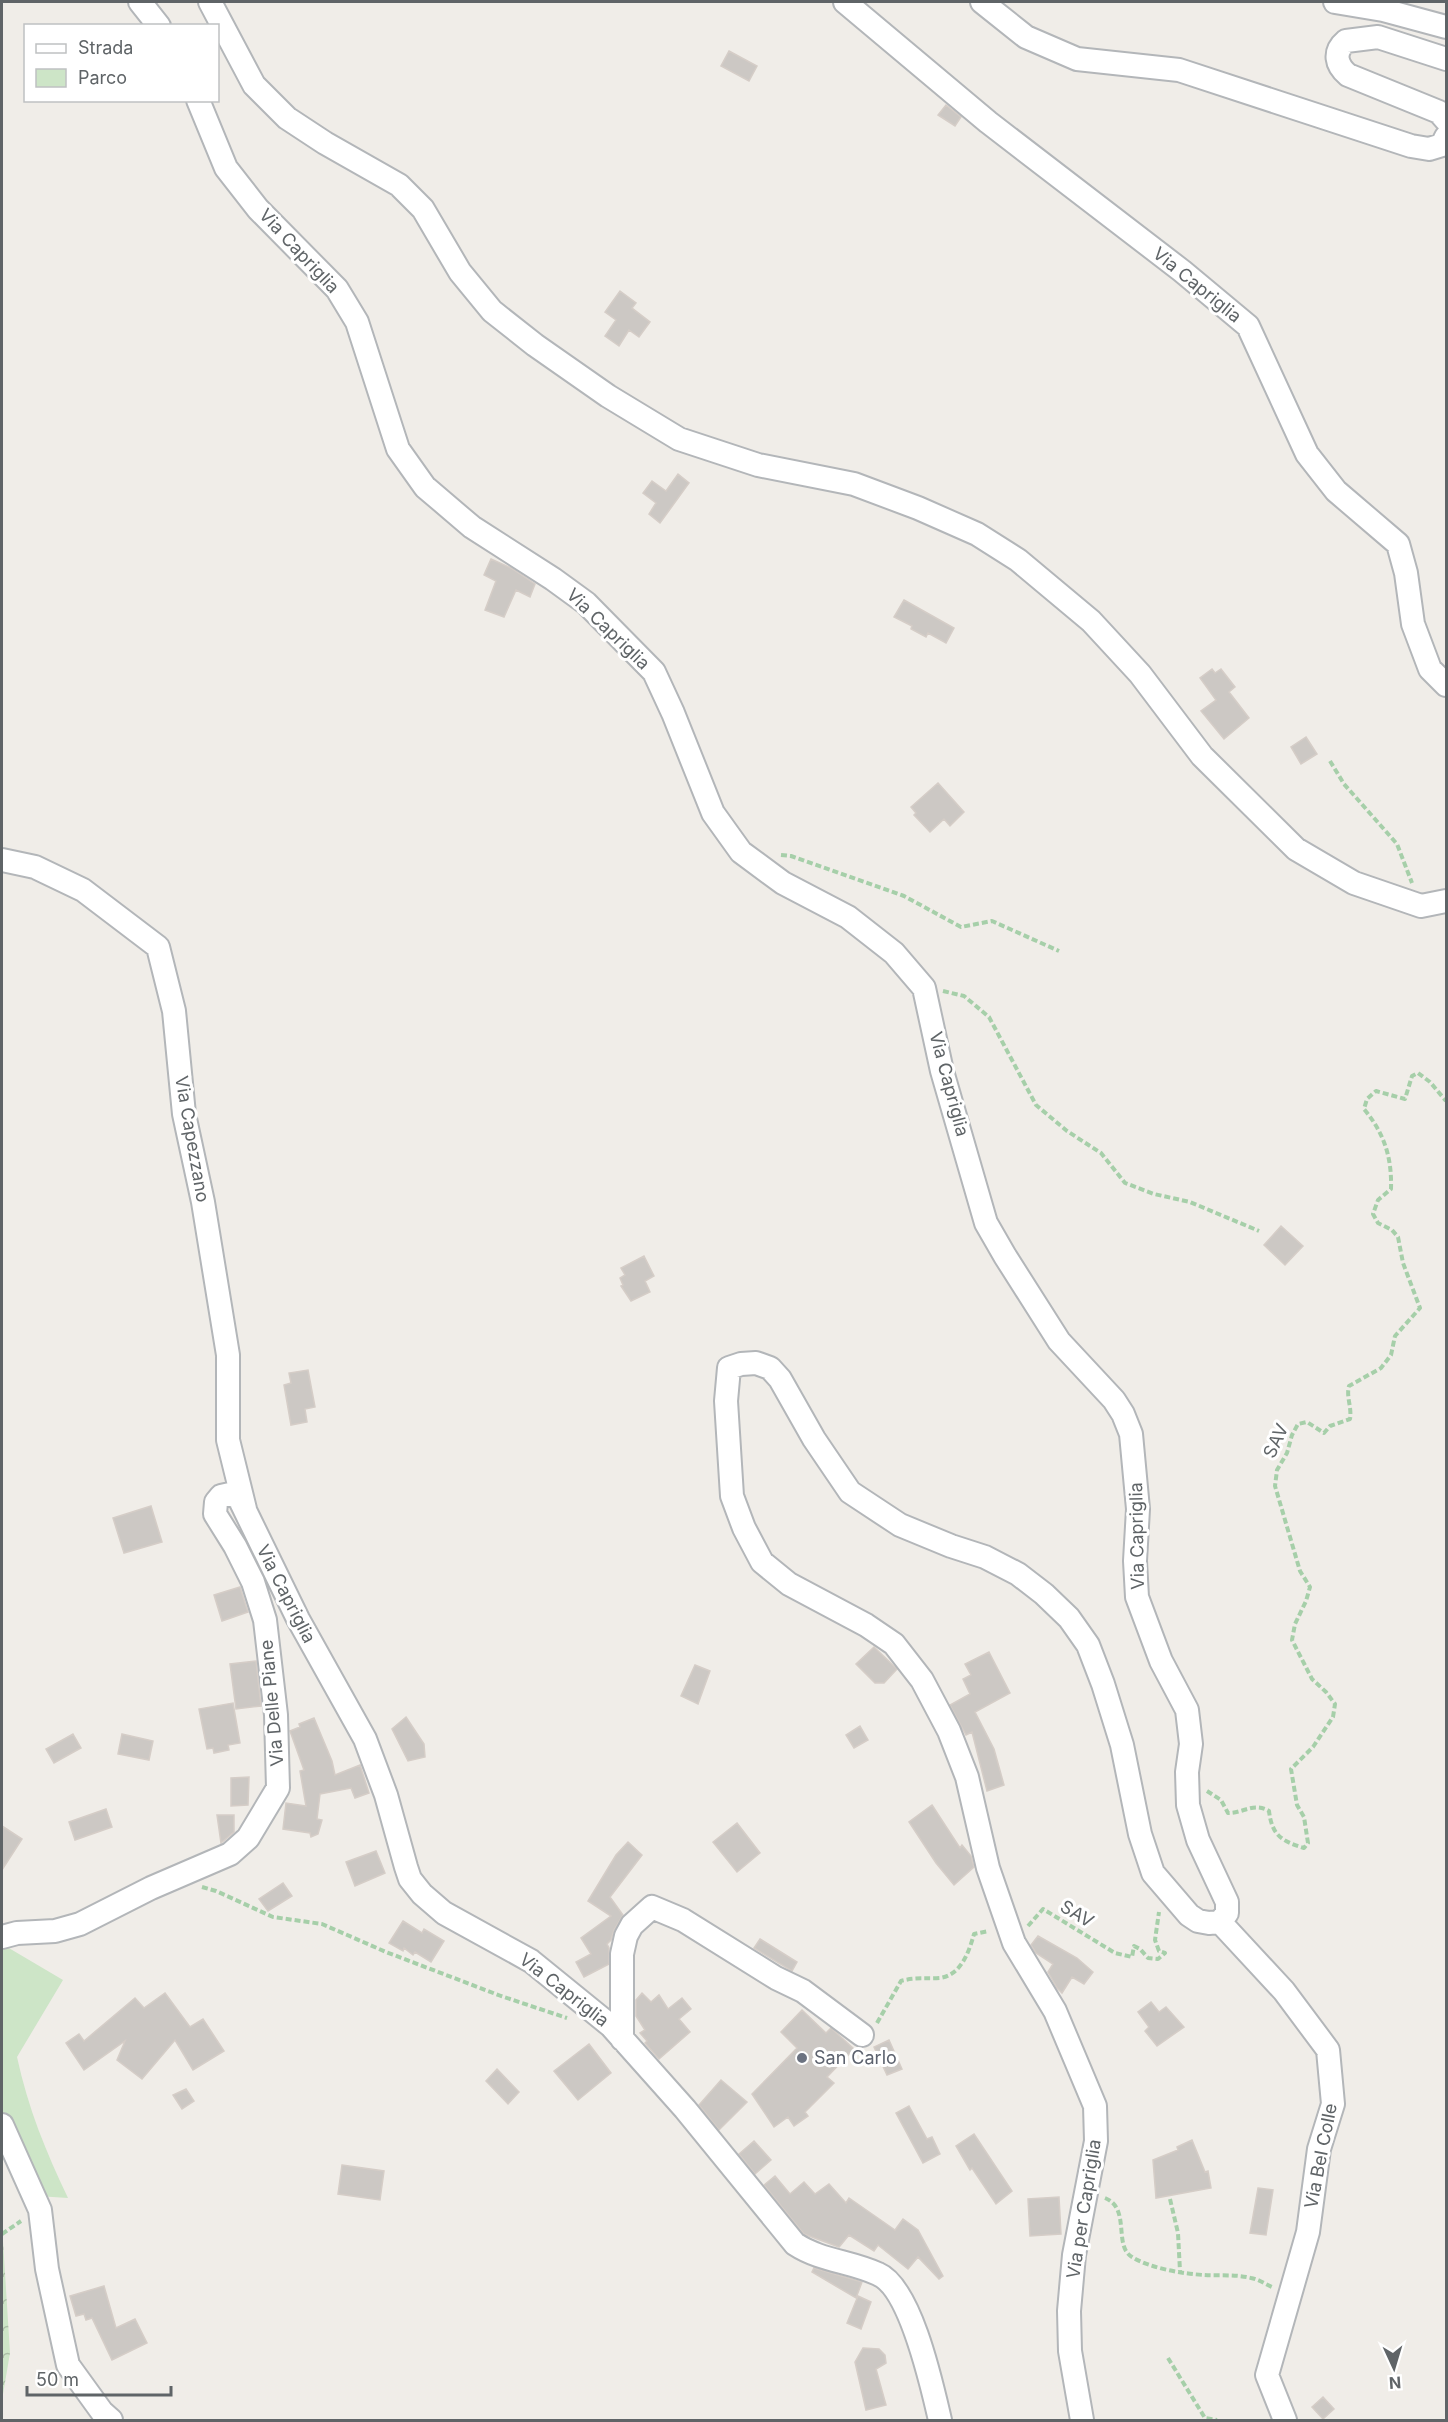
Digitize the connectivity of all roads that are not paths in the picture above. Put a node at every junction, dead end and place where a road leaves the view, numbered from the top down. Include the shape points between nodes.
1 (140, 2) edge
2 (210, 2) edge
3 (845, 2) edge
4 (982, 2) edge
5 (1335, 2) edge
6 (157, 24) edge
7 (1446, 27) edge
8 (1446, 59) edge
9 (199, 102) edge
10 (1446, 120) edge
11 (1446, 137) edge
12 (1446, 685) edge
13 (2, 860) edge
14 (1446, 901) edge
15 (246, 1511) junction
16 (1220, 1922) junction
17 (7, 1931) edge
18 (862, 2035) road end
19 (622, 2039) junction
20 (2, 2125) edge
21 (111, 2421) edge
22 (940, 2421) edge
23 (1082, 2421) edge
24 (1285, 2421) edge

1 - 6 street
2 - 14 street via 254,85 287,118 399,185 423,209 460,272 492,311 535,345 679,439 758,465 854,484 918,508 1018,560 1091,621 1140,674 1202,756 1296,849 1354,883 1421,906
3 - 12 street, Via Capriglia via 988,122 1248,326 1307,454 1336,491 1398,544 1413,624 1430,669
4 - 11 street via 1026,37 1077,60 1179,70 1411,146 1429,149 1442,145
5 - 7 street
8 - 10 street via 1378,37 1346,41 1337,52 1339,66 1348,75 1439,112
9 - 16 street, Via Capriglia via 226,168 258,209 337,289 357,322 398,448 426,487 472,527 586,603 654,672 713,813 741,852 783,883 848,917 894,953 924,988 942,1071 986,1223 1059,1341 1114,1400 1131,1434 1138,1509 1137,1597 1161,1661 1187,1710 1191,1744 1188,1805 1198,1840 1227,1902 1227,1913
13 - 15 street, Via Capezzano via 35,867 83,890 158,947 174,1011 184,1114 228,1355 228,1440
15 - 17 street, Via Delle Piane via 239,1498 230,1494 216,1502 215,1514 253,1582 265,1620 276,1715 278,1788 248,1838 230,1854 80,1924 55,1931
15 - 19 street, Via Capriglia via 293,1610 365,1739 416,1887 444,1913 548,1973 603,2018
16 - 23 street, Via per Capriglia via 1198,1921 1188,1915 1153,1873 1103,1684 1088,1645 1069,1618 1018,1574 985,1557 900,1525 850,1492 770,1368 756,1363 729,1368 727,1411 732,1496 744,1528 762,1562 789,1584 894,1644 922,1680 949,1731 967,1777 988,1868 1095,2106 1096,2141 1074,2255 1069,2311 1070,2351
16 - 24 street, Via Bel Colle via 1284,1991 1328,2050 1333,2104 1319,2149 1308,2232 1267,2375
18 - 19 street via 803,1991 683,1920 652,1907 626,1936 622,1954
19 - 22 street, Via Capriglia via 685,2109 795,2244 810,2254 886,2278 911,2321
20 - 21 street via 40,2210 47,2269 68,2365

